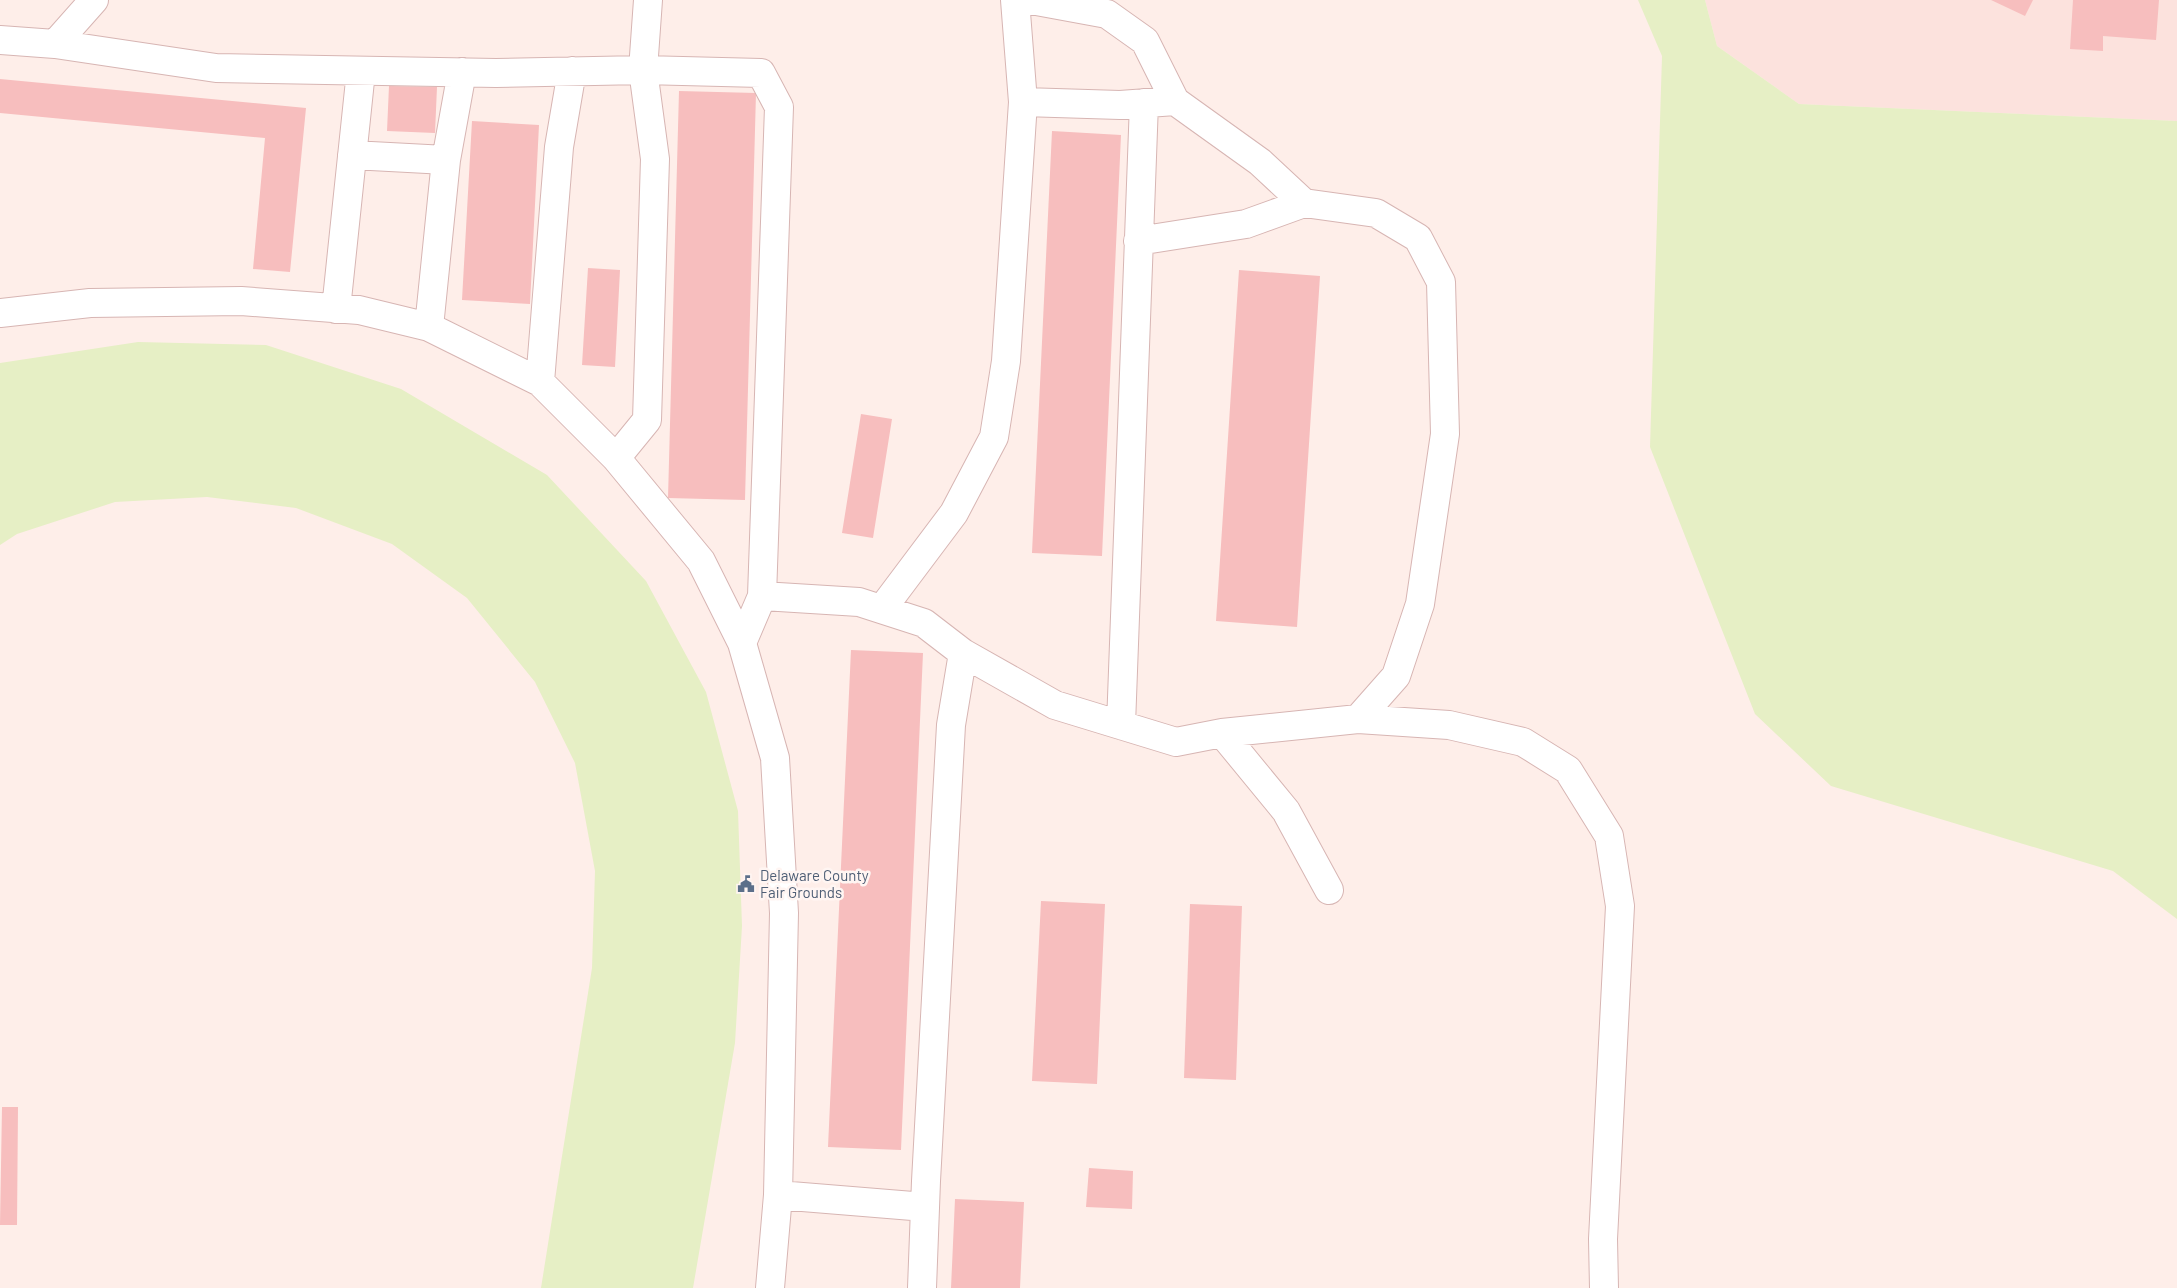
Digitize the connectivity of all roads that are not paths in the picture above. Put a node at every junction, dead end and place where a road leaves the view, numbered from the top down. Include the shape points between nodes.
1 (94, 0) edge
2 (648, 0) edge
3 (1015, 0) edge
4 (1031, 0) edge
5 (0, 40) edge
6 (55, 44) junction
7 (643, 70) junction
8 (361, 71) junction
9 (572, 71) junction
10 (462, 72) junction
11 (1175, 100) junction
12 (1023, 102) junction
13 (1144, 103) junction
14 (352, 155) junction
15 (446, 160) junction
16 (1304, 203) junction
17 (1138, 241) junction
18 (336, 308) junction
19 (0, 313) edge
20 (429, 327) junction
21 (540, 382) junction
22 (616, 458) junction
23 (762, 596) junction
24 (882, 609) junction
25 (742, 643) junction
26 (963, 653) junction
27 (1358, 719) junction
28 (1121, 725) junction
29 (1222, 733) junction
30 (1329, 890) dead end
31 (778, 1195) junction
32 (925, 1207) junction
33 (770, 1288) edge
34 (922, 1288) edge
35 (1604, 1288) edge

1 - 6 lane
2 - 7 lane
3 - 12 lane
4 - 11 lane via 1107,14 1145,41
5 - 6 lane
6 - 8 lane via 216,68
7 - 9 lane
7 - 22 lane via 655,159 647,420
7 - 23 lane via 761,74 779,106
8 - 10 lane
8 - 14 lane
9 - 10 lane
9 - 21 lane via 559,147
10 - 15 lane
11 - 13 lane
11 - 16 lane via 1260,162
12 - 13 lane
12 - 24 lane via 1006,361 994,437 954,513
13 - 17 lane
14 - 15 lane
14 - 18 lane
15 - 20 lane
16 - 17 lane via 1246,224
16 - 27 lane via 1376,213 1418,238 1442,282 1445,434 1420,604 1396,676
17 - 28 lane
18 - 19 lane via 241,301 109,302
18 - 20 lane via 360,310
20 - 21 lane
21 - 22 lane
22 - 25 lane via 701,561
23 - 24 lane via 860,602
23 - 25 lane
24 - 26 lane via 924,623
25 - 31 lane via 775,758 784,913
26 - 28 lane via 1055,705
26 - 32 lane via 951,725
27 - 29 lane
27 - 35 lane via 1449,725 1523,742 1568,770 1609,836 1620,906 1603,1239
28 - 29 lane via 1176,742
29 - 30 lane via 1286,811
31 - 32 lane
31 - 33 lane
32 - 34 lane

